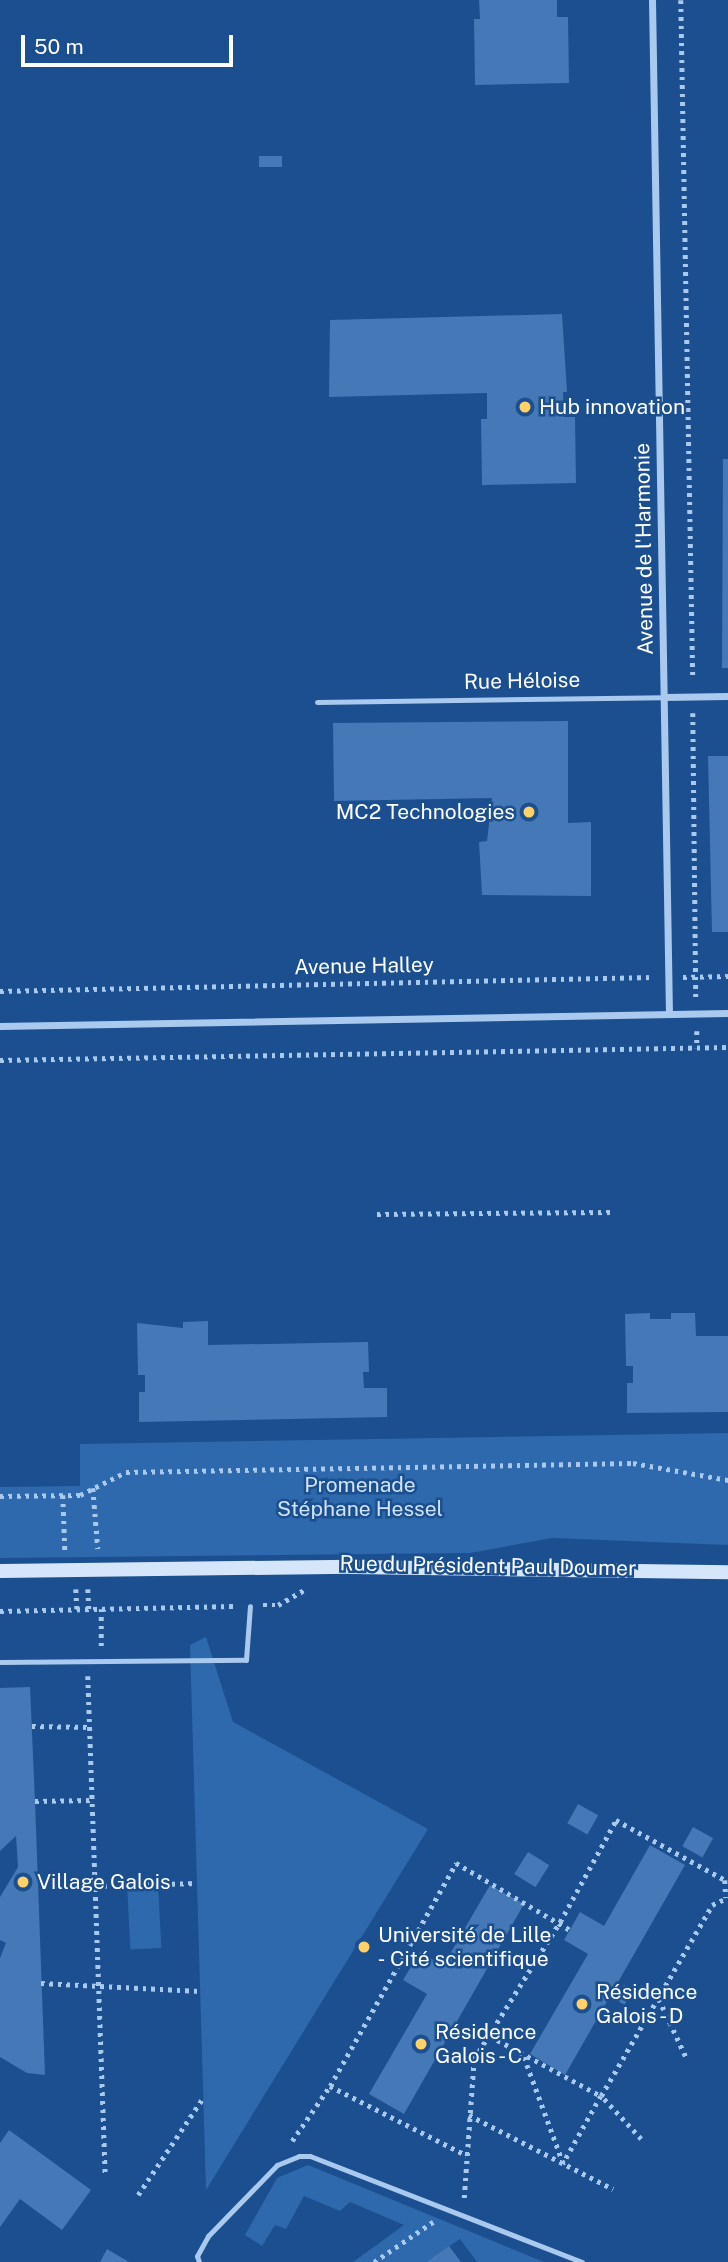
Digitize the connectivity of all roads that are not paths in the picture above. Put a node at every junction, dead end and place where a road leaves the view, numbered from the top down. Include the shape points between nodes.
1 (652, 0) edge
2 (728, 696) edge
3 (664, 697) junction
4 (317, 702) dead end
5 (728, 1013) edge
6 (669, 1014) junction
7 (0, 1027) edge
8 (0, 1571) edge
9 (728, 1572) edge
10 (250, 1606) road end
11 (0, 1662) edge
12 (199, 2262) edge
13 (582, 2262) edge

1 - 3 street, Avenue de l'Harmonie
2 - 3 street, Rue Héloise
3 - 4 lane, Rue Héloise
3 - 6 street, Avenue de l'Harmonie
5 - 6 street
6 - 7 street
8 - 9 main road, Rue du Président Paul Doumer via 352,1567
10 - 11 lane via 246,1660
12 - 13 lane via 197,2256 208,2236 276,2165 310,2156

